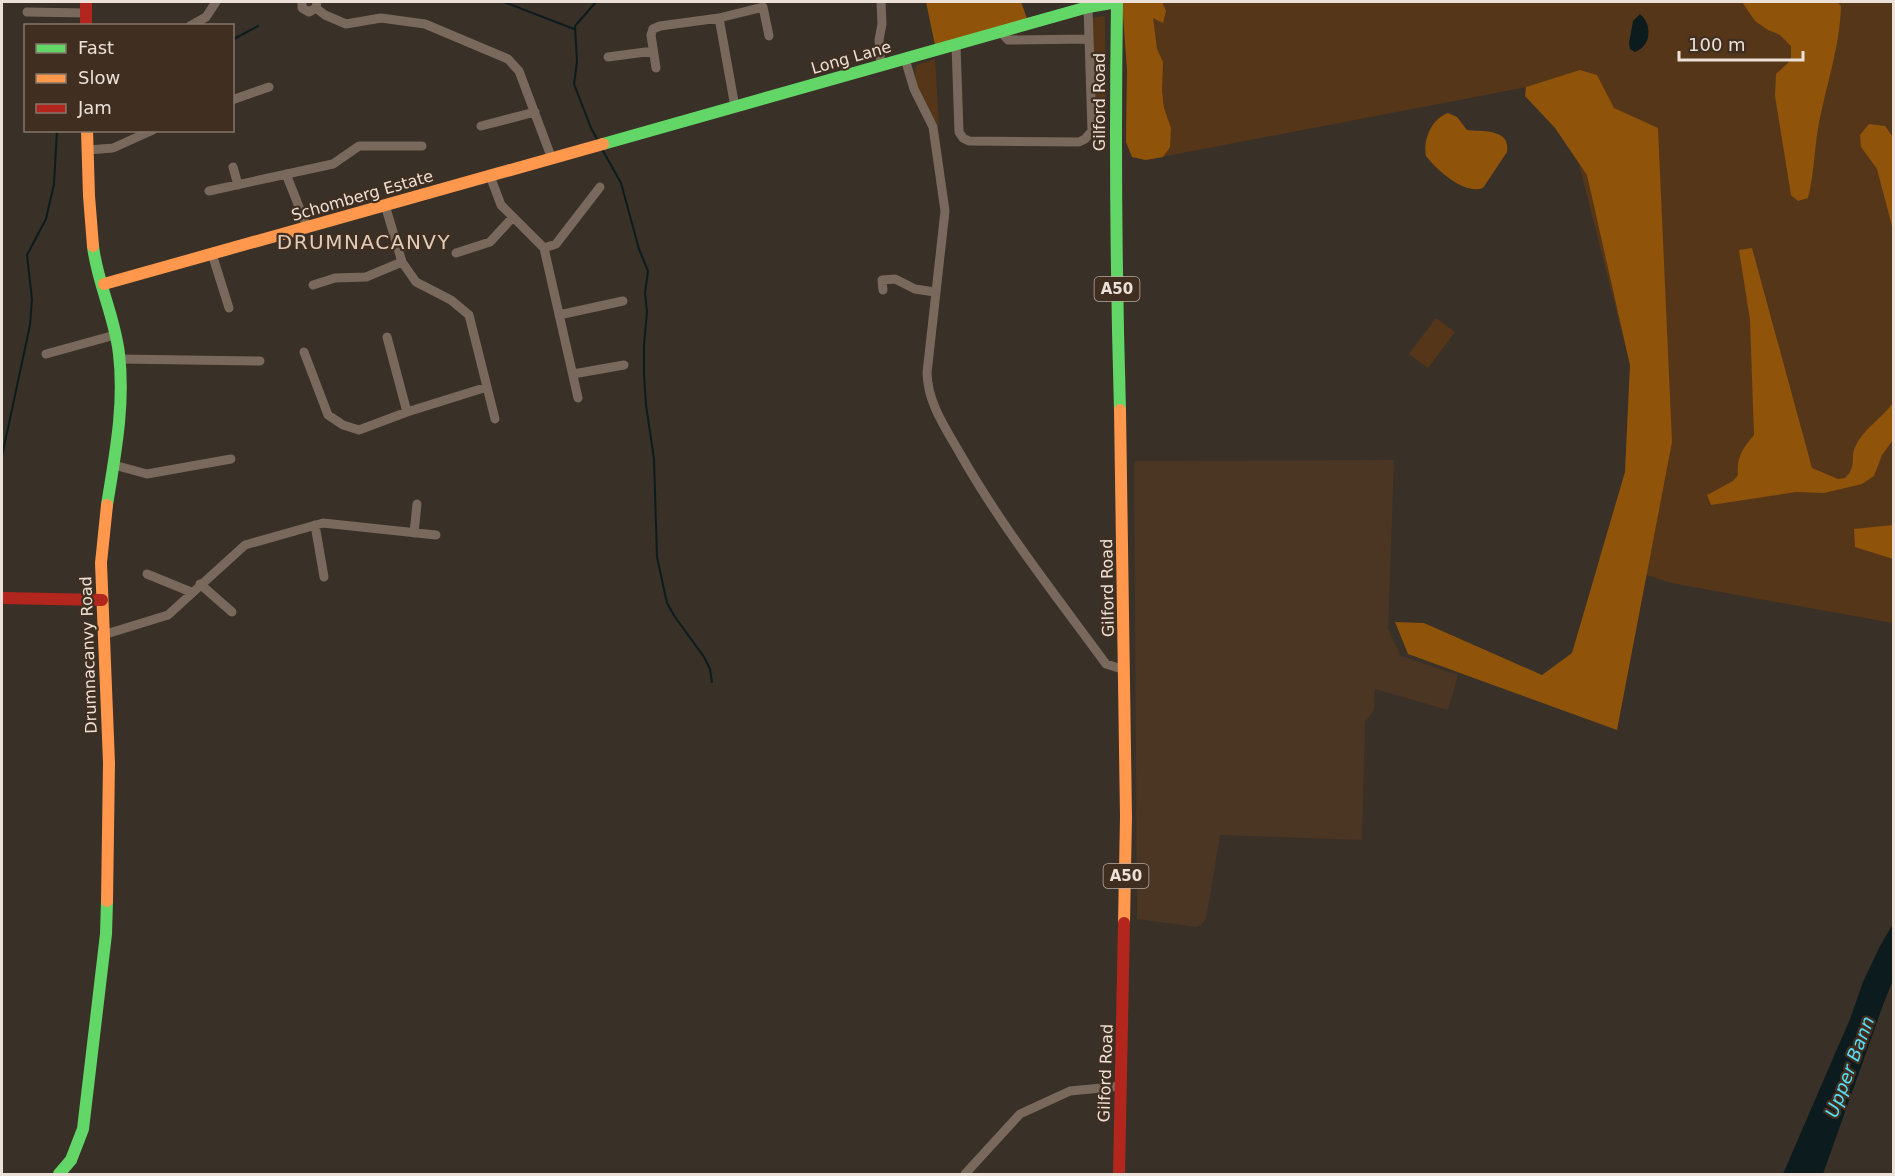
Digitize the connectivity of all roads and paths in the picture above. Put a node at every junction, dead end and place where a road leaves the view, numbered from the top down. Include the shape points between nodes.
1 (216, 2) edge
2 (302, 2) edge
3 (881, 2) edge
4 (1117, 2) edge
5 (762, 4) edge
6 (317, 5) edge
7 (1088, 8) junction
8 (27, 12) dead end
9 (86, 13) edge
10 (719, 18) junction
11 (194, 24) edge
12 (1001, 32) junction
13 (769, 36) dead end
14 (1088, 39) junction
15 (956, 45) junction
16 (653, 51) junction
17 (608, 57) dead end
18 (905, 59) junction
19 (881, 66) junction
20 (656, 68) dead end
21 (270, 87) dead end
22 (234, 99) edge
23 (735, 107) junction
24 (535, 112) junction
25 (481, 126) dead end
26 (87, 132) edge
27 (149, 132) edge
28 (600, 145) joint
29 (422, 146) dead end
30 (88, 150) junction
31 (552, 159) junction
32 (233, 167) dead end
33 (286, 174) junction
34 (490, 176) junction
35 (238, 185) junction
36 (600, 187) dead end
37 (209, 192) dead end
38 (386, 205) junction
39 (513, 217) junction
40 (307, 227) junction
41 (544, 248) junction
42 (456, 253) dead end
43 (212, 254) junction
44 (402, 262) junction
45 (880, 269) dead end
46 (882, 280) junction
47 (104, 284) junction
48 (313, 285) dead end
49 (883, 290) dead end
50 (935, 292) junction
51 (623, 301) dead end
52 (229, 308) dead end
53 (559, 315) junction
54 (115, 335) junction
55 (387, 337) dead end
56 (304, 352) dead end
57 (46, 354) dead end
58 (119, 359) junction
59 (260, 361) dead end
60 (624, 365) dead end
61 (573, 374) junction
62 (487, 387) junction
63 (578, 398) dead end
64 (406, 412) junction
65 (495, 419) dead end
66 (231, 459) dead end
67 (114, 465) junction
68 (417, 504) dead end
69 (315, 525) junction
70 (414, 533) junction
71 (436, 535) dead end
72 (147, 574) dead end
73 (324, 577) dead end
74 (200, 584) junction
75 (191, 592) junction
76 (2, 598) edge
77 (102, 600) junction
78 (232, 612) dead end
79 (103, 635) junction
80 (1125, 670) junction
81 (1122, 1086) junction
82 (59, 1174) edge
83 (964, 1174) edge
84 (1119, 1174) edge

1 - 11 street via 206,17
2 - 6 street via 307,11
3 - 19 street
4 - 7 main road, Long Lane
4 - 80 main road, Gilford Road / A50 via 1116,272
5 - 10 street
5 - 13 street
6 - 24 street via 325,15 346,24 381,18 425,24 498,53 519,71
7 - 12 main road, Long Lane
7 - 14 street
8 - 9 street
10 - 16 street via 655,27 651,35
10 - 23 street
12 - 14 street via 1008,40
12 - 15 main road, Long Lane
14 - 15 street via 1092,131 1078,142 963,138
15 - 18 main road, Long Lane
16 - 17 street
16 - 20 street
18 - 19 main road, Long Lane
18 - 50 street via 914,89 933,127 943,192 945,211
19 - 23 main road, Long Lane
21 - 22 street
23 - 28 main road, Long Lane
24 - 25 street
24 - 31 street
26 - 30 main road, Drumnacanvy Road
27 - 30 street via 113,148
28 - 31 main road, Schomberg Estate
29 - 33 street via 359,146 333,164
30 - 47 main road, Drumnacanvy Road via 91,231
31 - 34 main road, Schomberg Estate
32 - 35 street
33 - 35 street
33 - 40 street
34 - 38 main road, Schomberg Estate
34 - 39 street via 501,205
35 - 37 street
36 - 41 street via 556,244
38 - 40 main road, Schomberg Estate
38 - 44 street
39 - 41 street
39 - 42 street via 490,242
40 - 43 main road, Schomberg Estate
41 - 53 street
43 - 47 main road, Schomberg Estate
43 - 52 street
44 - 48 street via 366,277 335,278
44 - 62 street via 416,282 451,300 469,315
45 - 46 street
46 - 49 street
46 - 50 street via 895,279 915,289
47 - 54 main road, Drumnacanvy Road
50 - 80 street via 927,373 933,405 981,489 1025,555 1106,664
51 - 53 street
53 - 61 street
54 - 57 street
54 - 58 main road, Drumnacanvy Road
55 - 64 street
56 - 64 street via 328,415 343,425 359,430
58 - 59 street
58 - 67 main road, Drumnacanvy Road via 120,416
60 - 61 street
61 - 63 street
62 - 64 street
62 - 65 street
66 - 67 street via 147,474
67 - 77 main road, Drumnacanvy Road via 103,530
68 - 70 street
69 - 70 street
69 - 73 street
69 - 74 street via 245,545
70 - 71 street
72 - 75 street
74 - 75 street
74 - 78 street
75 - 79 street via 168,615
76 - 77 main road
77 - 79 main road, Drumnacanvy Road
79 - 82 main road, Drumnacanvy Road via 109,773 106,934 83,1129 71,1160
80 - 81 main road, Gilford Road / A50
81 - 83 street via 1070,1091 1020,1114
81 - 84 main road, Gilford Road / A50

